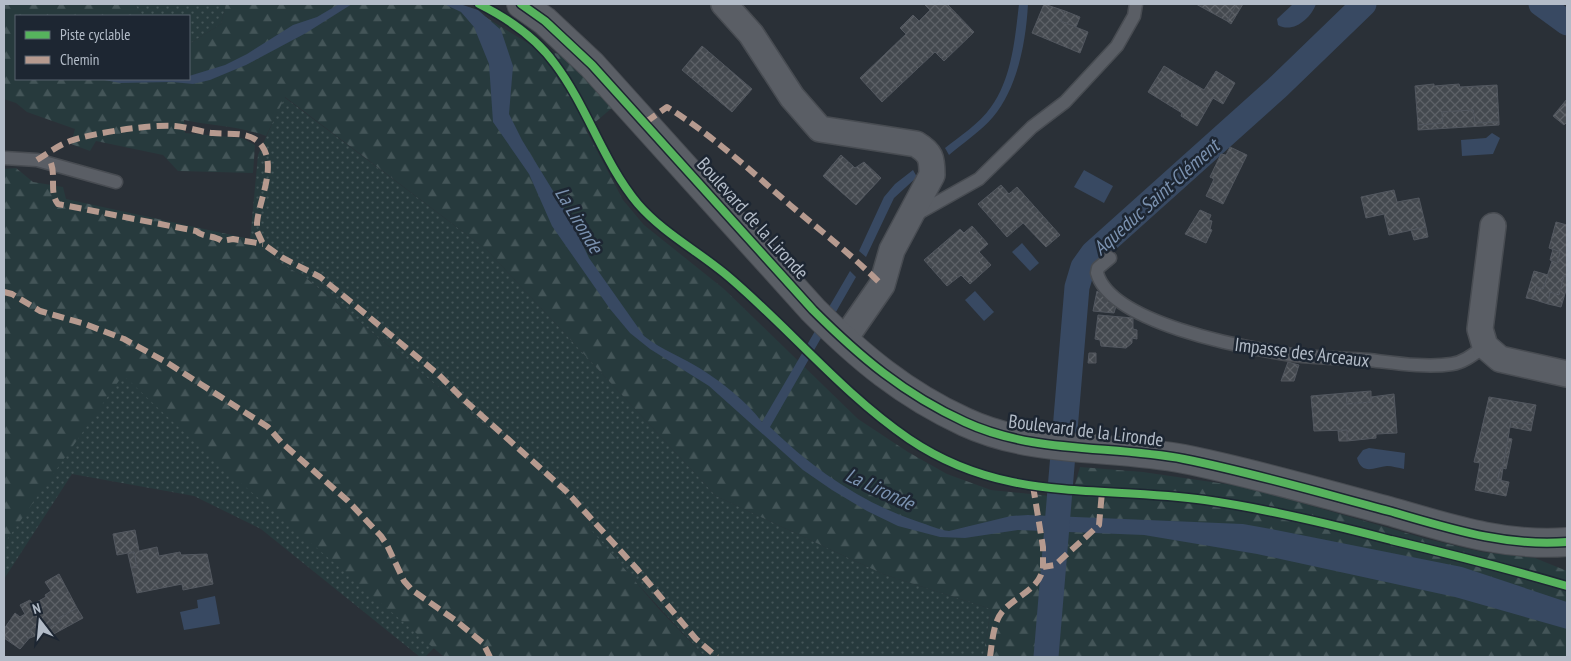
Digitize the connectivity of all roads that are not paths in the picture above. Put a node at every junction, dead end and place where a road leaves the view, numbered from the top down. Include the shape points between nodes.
1 (522, 4) edge
2 (724, 4) edge
3 (1136, 4) edge
4 (4, 158) edge
5 (116, 182) dead end
6 (907, 219) junction
7 (1493, 226) dead end
8 (1110, 258) dead end
9 (844, 340) junction
10 (1485, 346) junction
11 (1567, 374) edge
12 (1567, 542) edge

1 - 9 street, Boulevard de la Lironde via 545,20 592,65 813,310
2 - 6 street via 751,34 792,97 820,129 916,144 927,150 932,162 932,175
3 - 6 lane via 1134,16 1117,46 1066,102 1032,127 979,179
4 - 5 lane via 37,160
6 - 9 street via 892,250 882,285
7 - 10 street via 1480,329
8 - 10 lane, Impasse des Arceaux via 1098,268 1097,273 1110,293 1121,302 1159,321 1224,343 1288,354 1424,364 1452,364 1471,357
9 - 12 street, Boulevard de la Lironde via 864,360 921,398 999,435 1077,448 1182,458 1254,473 1475,535 1540,544
10 - 11 street via 1500,359

